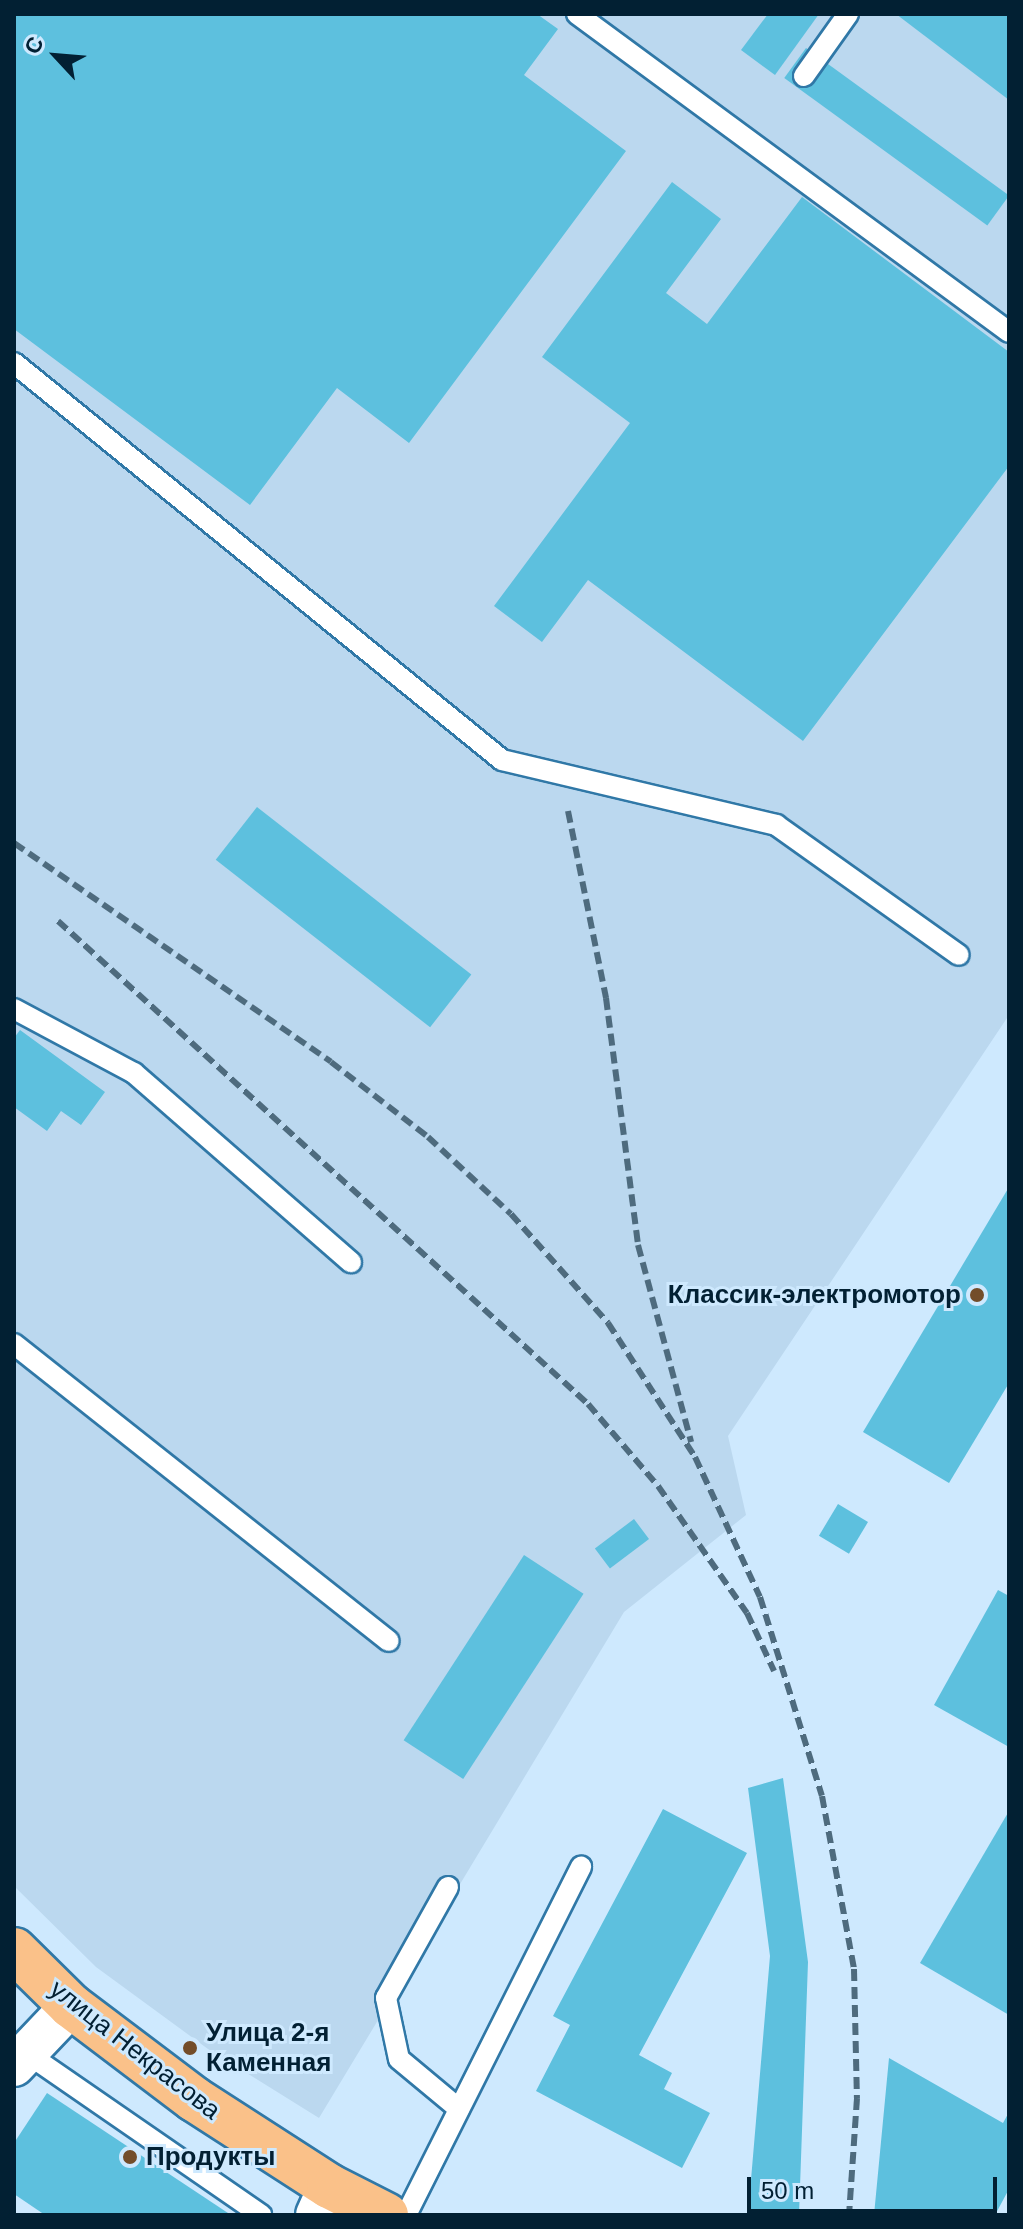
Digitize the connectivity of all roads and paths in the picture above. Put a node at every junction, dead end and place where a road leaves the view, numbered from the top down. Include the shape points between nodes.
1 (577, 14) edge
2 (848, 14) edge
3 (804, 76) dead end
4 (1009, 332) edge
5 (14, 363) edge
6 (959, 955) dead end
7 (14, 1009) edge
8 (351, 1262) dead end
9 (14, 1344) edge
10 (389, 1641) dead end
11 (581, 1867) dead end
12 (448, 1887) dead end
13 (14, 1950) edge
14 (71, 2006) junction
15 (20, 2059) edge
16 (459, 2109) junction
17 (322, 2200) edge
18 (261, 2215) edge
19 (386, 2215) edge
20 (406, 2215) edge

1 - 4 lane
2 - 3 lane
5 - 6 lane via 502,760 776,825
7 - 8 lane via 134,1073
9 - 10 lane
11 - 16 lane
12 - 16 lane via 386,1998 399,2059
13 - 14 main road, улица Некрасова
14 - 15 street
14 - 17 main road, улица Некрасова
15 - 18 lane
16 - 20 lane
17 - 19 main road, улица Некрасова

